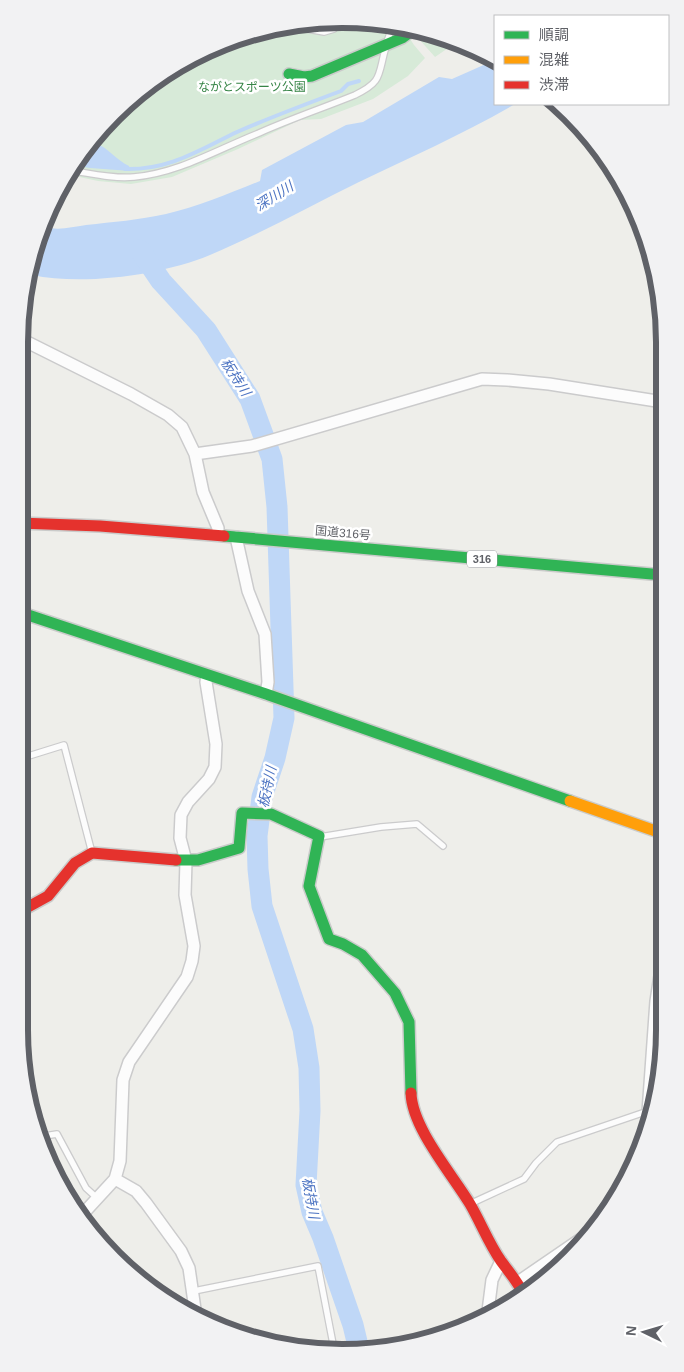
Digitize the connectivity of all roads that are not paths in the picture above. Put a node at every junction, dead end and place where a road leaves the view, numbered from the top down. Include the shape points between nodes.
1 (335, 28) edge
2 (309, 29) edge
3 (390, 31) edge
4 (406, 35) edge
5 (386, 44) junction
6 (289, 74) dead end
7 (78, 172) edge
8 (28, 342) edge
9 (656, 401) edge
10 (195, 454) junction
11 (28, 523) edge
12 (218, 535) junction
13 (236, 537) junction
14 (656, 574) edge
15 (28, 615) edge
16 (207, 675) junction
17 (270, 696) junction
18 (28, 756) edge
19 (656, 831) edge
20 (318, 837) junction
21 (443, 846) dead end
22 (92, 853) junction
23 (186, 861) junction
24 (28, 907) edge
25 (656, 1001) edge
26 (649, 1095) edge
27 (646, 1112) edge
28 (46, 1136) edge
29 (115, 1179) junction
30 (98, 1199) junction
31 (470, 1204) junction
32 (85, 1212) edge
33 (568, 1248) edge
34 (501, 1261) junction
35 (518, 1282) junction
36 (521, 1288) edge
37 (194, 1291) junction
38 (195, 1308) edge
39 (488, 1308) edge
40 (333, 1344) edge

1 - 2 lane via 324,32
3 - 5 lane
4 - 5 main road
5 - 6 main road via 312,76
5 - 7 lane via 378,79 369,88 196,161 167,171 133,177
8 - 10 street via 168,415 182,427
9 - 10 street via 549,384 482,380 252,446
10 - 12 street via 203,492
11 - 12 main road, 国道316号 / 316
12 - 13 main road, 国道316号 / 316
13 - 14 main road, 国道316号 / 316
13 - 17 street via 248,591 265,634
15 - 16 main road
16 - 17 main road
16 - 23 street via 216,744 215,767 181,815 180,838
17 - 19 main road
18 - 22 lane via 64,745
20 - 21 lane via 417,824
20 - 23 main road via 271,814 242,813 239,848
20 - 31 main road via 309,886 329,939 362,955 395,993 409,1022 411,1104 421,1128
22 - 23 main road
22 - 24 main road via 75,863 48,896
23 - 29 street via 185,895 194,946 192,961 187,977 129,1062 123,1080 120,1161
25 - 26 street
27 - 31 lane via 557,1142 524,1179
28 - 30 lane via 57,1134 86,1188
29 - 30 street
29 - 37 street via 136,1191 181,1251
30 - 32 street
31 - 34 main road
33 - 35 street
34 - 35 main road
34 - 39 street via 492,1280
35 - 36 main road
37 - 38 street
37 - 40 lane via 318,1266

